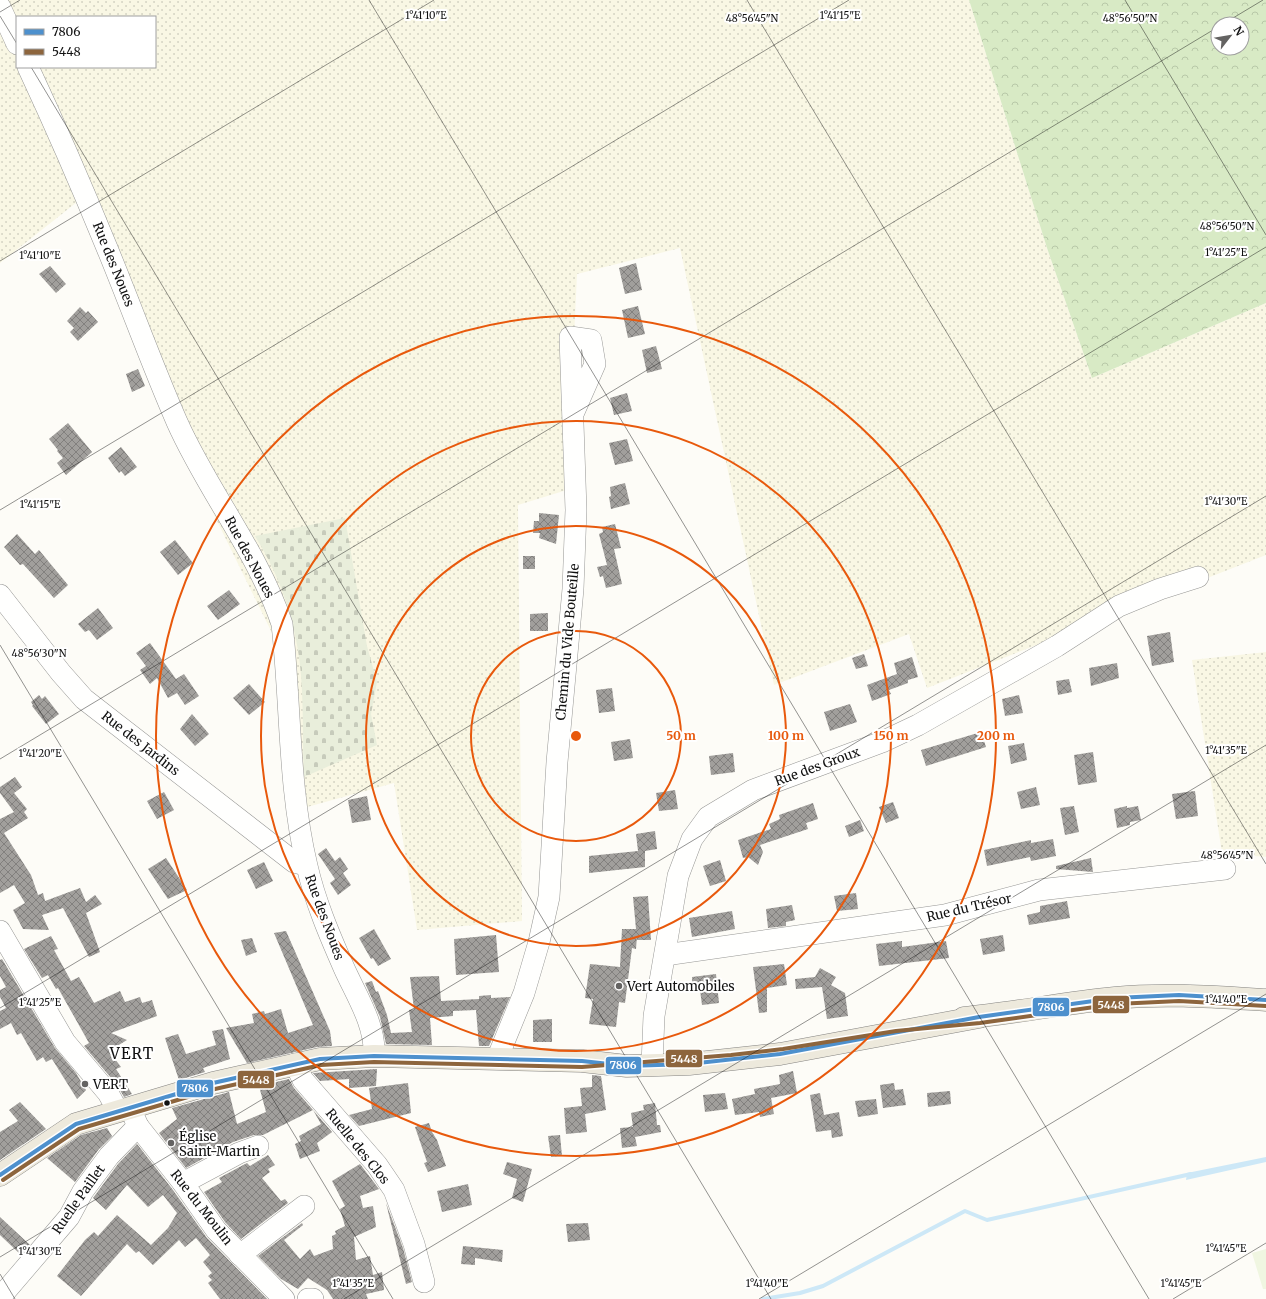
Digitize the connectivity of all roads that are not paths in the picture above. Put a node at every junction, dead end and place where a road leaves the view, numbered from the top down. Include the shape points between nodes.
1 (0, 7) edge
2 (16, 42) edge
3 (28, 68) edge
4 (570, 337) dead end
5 (1198, 577) dead end
6 (0, 595) edge
7 (306, 865) junction
8 (1225, 869) dead end
9 (0, 931) edge
10 (665, 955) junction
11 (1266, 1000) edge
12 (374, 1056) junction
13 (497, 1059) junction
14 (652, 1061) junction
15 (294, 1064) junction
16 (129, 1115) junction
17 (258, 1146) dead end
18 (0, 1175) edge
19 (183, 1183) junction
20 (304, 1206) dead end
21 (240, 1255) junction
22 (424, 1282) dead end
23 (4, 1293) dead end
24 (284, 1299) edge
25 (308, 1299) edge
26 (313, 1299) edge

1 - 2 street
3 - 7 street, Rue des Noues via 75,171 178,423 273,598 282,624 296,801
4 - 13 street, Chemin du Vide Bouteille via 576,510 573,589 557,762 549,897 524,993
5 - 10 street, Rue des Groux via 1119,606 1057,646 918,726 753,790 708,817 692,839 678,876
6 - 7 street, Rue des Jardins via 84,699 294,862
7 - 12 street, Rue des Noues via 316,901 373,1033
8 - 10 street, Rue du Trésor via 1039,890 945,915
9 - 16 street, Rue du Moulin via 65,1042
10 - 14 street, Rue des Groux via 654,1016
11 - 14 main road via 1179,995 1115,998 979,1017 894,1025
12 - 13 main road
12 - 15 main road via 345,1056
13 - 14 main road
15 - 16 main road via 214,1083
15 - 22 street, Ruelle des Clos via 303,1080 377,1166 394,1190 414,1244
16 - 18 main road via 68,1128
16 - 19 street, Rue du Moulin
16 - 23 street, Ruelle Paillet via 109,1156 69,1217
17 - 19 street via 239,1153
19 - 21 street, Rue du Moulin via 216,1230
20 - 21 street
21 - 24 street, Rue du Moulin
25 - 26 street

